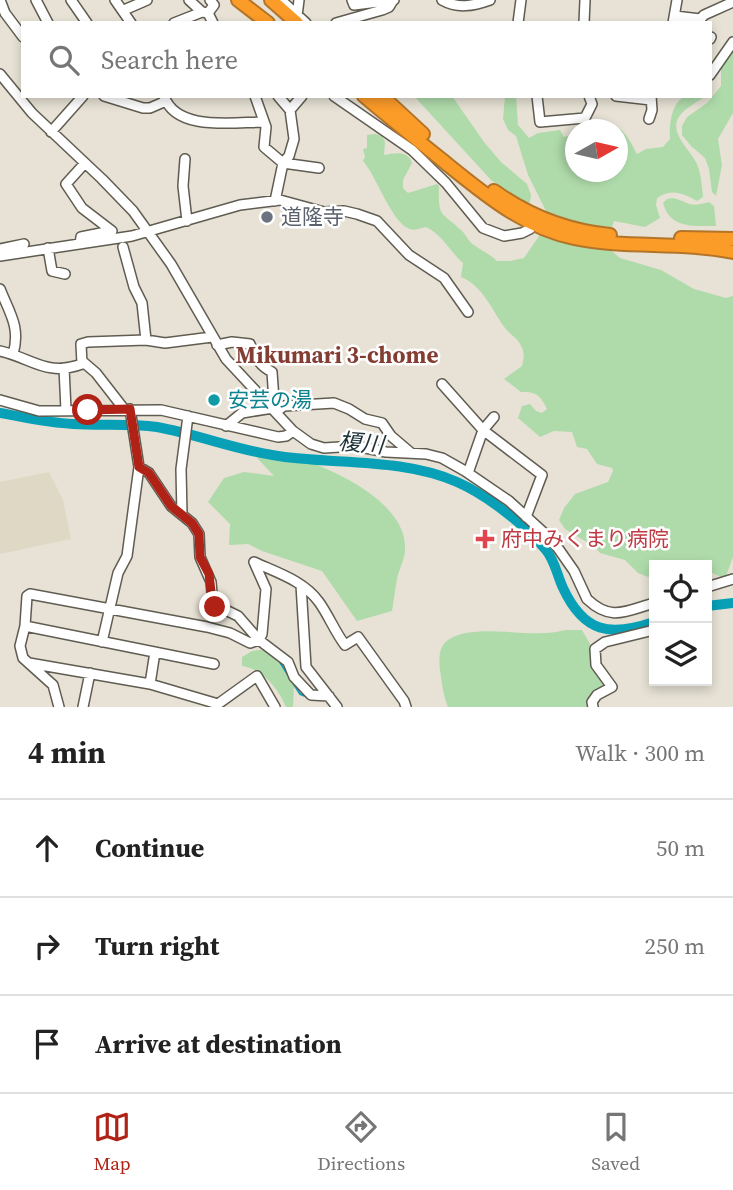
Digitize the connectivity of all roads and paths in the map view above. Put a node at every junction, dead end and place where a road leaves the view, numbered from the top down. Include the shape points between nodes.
1 (0, 0) edge
2 (36, 0) edge
3 (71, 0) edge
4 (115, 0) edge
5 (147, 0) edge
6 (189, 0) edge
7 (210, 0) edge
8 (239, 0) edge
9 (246, 0) edge
10 (271, 0) edge
11 (281, 0) edge
12 (299, 0) edge
13 (352, 0) edge
14 (442, 0) edge
15 (490, 0) edge
16 (521, 0) edge
17 (585, 0) edge
18 (677, 0) edge
19 (393, 1) edge
20 (733, 2) edge
21 (124, 10) junction
22 (208, 16) edge
23 (297, 19) edge
24 (674, 20) edge
25 (47, 21) edge
26 (86, 21) edge
27 (130, 21) edge
28 (184, 21) edge
29 (265, 21) edge
30 (272, 21) edge
31 (343, 21) edge
32 (518, 21) edge
33 (584, 21) edge
34 (698, 21) edge
35 (21, 34) edge
36 (733, 42) edge
37 (712, 72) edge
38 (0, 74) edge
39 (81, 98) edge
40 (110, 98) edge
41 (255, 98) edge
42 (280, 98) edge
43 (300, 98) edge
44 (337, 98) edge
45 (366, 98) edge
46 (384, 98) edge
47 (537, 98) edge
48 (590, 98) edge
49 (651, 98) edge
50 (165, 99) edge
51 (290, 110) junction
52 (649, 119) dead end
53 (264, 122) junction
54 (51, 132) junction
55 (185, 159) dead end
56 (85, 163) junction
57 (283, 163) junction
58 (319, 168) dead end
59 (275, 201) junction
60 (518, 212) junction
61 (187, 221) junction
62 (530, 229) dead end
63 (149, 232) junction
64 (733, 239) edge
65 (621, 240) junction
66 (24, 244) dead end
67 (80, 244) junction
68 (123, 247) dead end
69 (48, 248) junction
70 (0, 249) edge
71 (733, 252) edge
72 (0, 256) edge
73 (65, 274) dead end
74 (0, 289) edge
75 (468, 312) dead end
76 (146, 340) junction
77 (214, 341) junction
78 (0, 351) edge
79 (13, 354) junction
80 (82, 361) junction
81 (64, 368) junction
82 (442, 384) dead end
83 (0, 400) edge
84 (273, 408) junction
85 (127, 409) junction
86 (66, 410) junction
87 (188, 416) junction
88 (495, 417) dead end
89 (226, 426) junction
90 (483, 430) junction
91 (293, 431) junction
92 (413, 454) junction
93 (139, 467) junction
94 (468, 473) junction
95 (182, 515) junction
96 (526, 517) junction
97 (733, 579) edge
98 (301, 584) junction
99 (712, 585) edge
100 (649, 604) edge
101 (109, 609) junction
102 (25, 626) junction
103 (649, 631) edge
104 (259, 640) junction
105 (102, 642) junction
106 (155, 652) junction
107 (29, 663) junction
108 (214, 664) dead end
109 (90, 673) junction
110 (150, 684) junction
111 (329, 696) junction
112 (274, 706) edge
113 (59, 707) edge
114 (83, 707) edge
115 (337, 707) edge
116 (405, 707) edge
117 (593, 707) edge

1 - 35 street
2 - 25 street
3 - 26 street
4 - 21 street
5 - 21 street
6 - 22 street
7 - 22 street via 214,5
8 - 29 highway
9 - 30 highway
10 - 23 highway
11 - 23 street
12 - 23 street
13 - 19 street via 354,5
14 - 15 street via 473,6
16 - 32 street
17 - 33 street
18 - 24 street
19 - 31 street via 382,10
20 - 34 street
21 - 27 street
22 - 28 street
24 - 34 street
36 - 37 street
38 - 54 street
39 - 54 street
40 - 50 street via 143,108
41 - 53 street
42 - 51 street
43 - 51 street
44 - 62 street via 412,150 483,228 504,236
45 - 60 highway via 466,180
46 - 60 highway
47 - 48 street via 540,121 585,118 592,104
49 - 52 street
50 - 53 street via 185,118
51 - 57 street via 294,139
53 - 57 street via 264,147
54 - 56 street
55 - 61 street
56 - 63 street
56 - 67 street via 66,184 82,208 112,231 81,237
57 - 58 street
57 - 59 street
59 - 61 street via 240,205
59 - 75 street via 377,221 409,255 444,278
60 - 65 highway via 560,234
61 - 63 street
63 - 67 street
63 - 77 street
64 - 65 highway
65 - 71 highway
66 - 70 street
67 - 69 street
68 - 76 street via 142,303
69 - 72 street
69 - 73 street via 52,271
74 - 79 street via 13,316
76 - 77 street
76 - 80 street via 81,344
77 - 84 street
77 - 84 street via 250,344 263,368 272,372
78 - 79 street
79 - 81 street via 41,368
80 - 81 street via 80,366
80 - 85 street
81 - 86 street
82 - 90 street
83 - 86 street via 39,411
84 - 89 street via 242,413
84 - 91 street
84 - 92 street via 334,403 382,423
85 - 86 street
85 - 87 street
85 - 93 street
87 - 89 street
87 - 95 street via 181,469
88 - 90 street
89 - 91 street via 278,437
90 - 94 street
90 - 96 street via 542,475
91 - 92 street via 324,448 355,446
92 - 94 street via 442,458
93 - 95 street
93 - 101 street via 127,556
94 - 96 street
95 - 104 street via 199,534 200,557 211,582 213,604 238,616
96 - 100 street via 566,557 587,599 607,614
97 - 99 street
98 - 104 street via 254,562 266,589
98 - 111 street via 306,667
98 - 116 street via 320,603 345,645 358,637
101 - 102 street via 30,594
101 - 104 street via 219,630 250,643
101 - 105 street
102 - 105 street
102 - 107 street via 20,646
103 - 117 street via 605,642 595,649 596,666 612,687 597,695
104 - 111 street via 288,662 294,677 311,695
105 - 106 street
106 - 108 street
106 - 110 street
107 - 109 street
107 - 113 street via 55,688
109 - 110 street
109 - 114 street
110 - 112 street via 218,704 257,676
111 - 115 street

